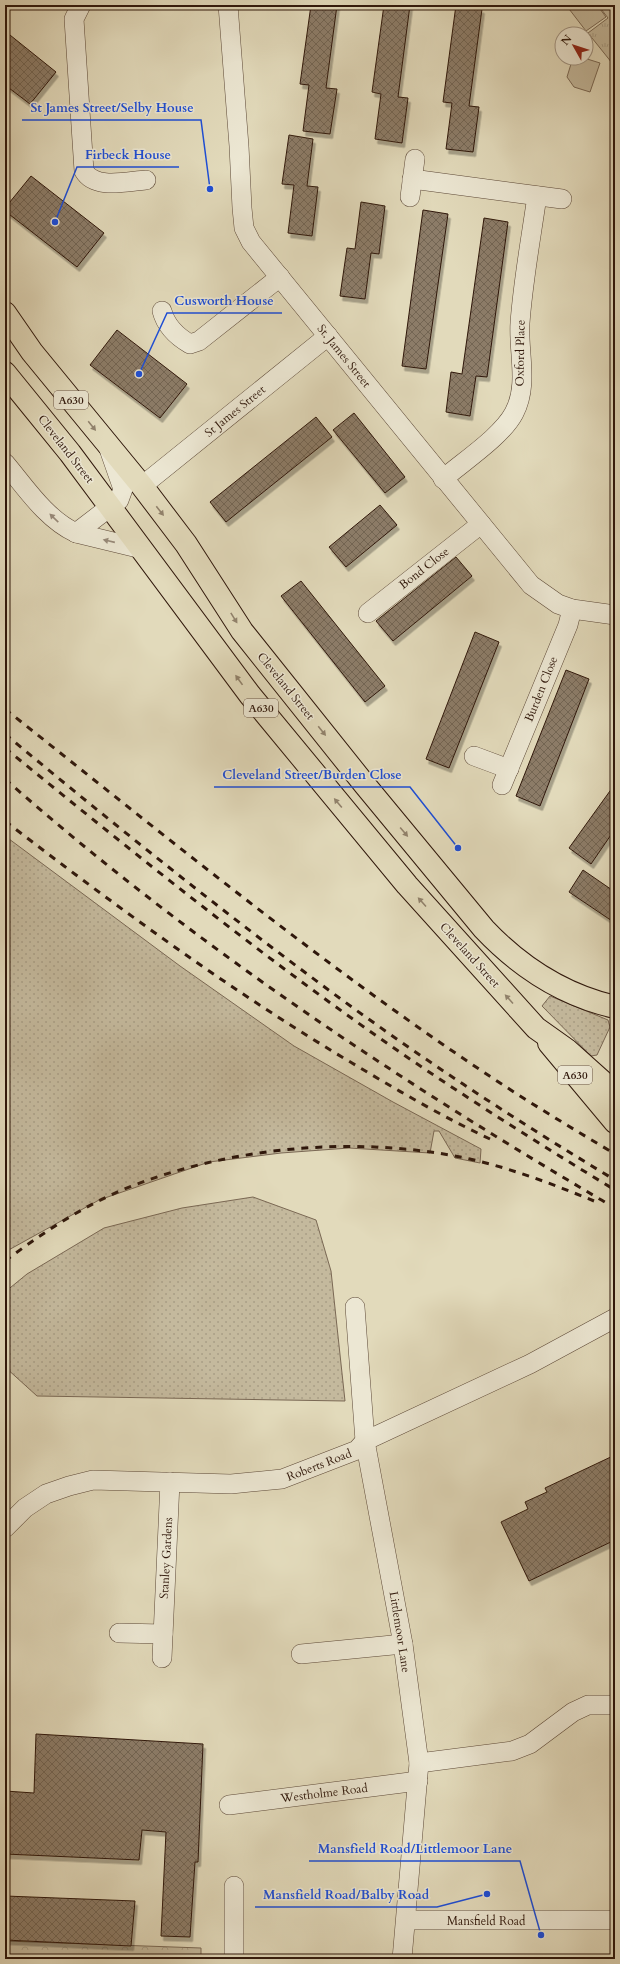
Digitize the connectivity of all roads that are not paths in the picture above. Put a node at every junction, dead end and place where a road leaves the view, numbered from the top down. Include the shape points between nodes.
1 (81, 5) edge
2 (228, 5) edge
3 (415, 159) dead end
4 (146, 180) dead end
5 (536, 196) junction
6 (562, 200) dead end
7 (280, 277) junction
8 (162, 311) dead end
9 (5, 313) edge
10 (328, 336) junction
11 (5, 372) edge
12 (109, 448) junction
13 (5, 463) edge
14 (443, 479) junction
15 (142, 486) junction
16 (110, 508) junction
17 (481, 524) junction
18 (76, 533) junction
19 (142, 549) junction
20 (572, 609) junction
21 (368, 613) dead end
22 (615, 615) edge
23 (474, 756) dead end
24 (615, 1007) edge
25 (536, 1028) junction
26 (615, 1093) edge
27 (615, 1122) edge
28 (355, 1307) dead end
29 (615, 1318) edge
30 (365, 1441) junction
31 (170, 1482) junction
32 (5, 1528) edge
33 (119, 1633) dead end
34 (163, 1634) junction
35 (402, 1644) junction
36 (301, 1654) dead end
37 (162, 1658) dead end
38 (615, 1705) edge
39 (419, 1772) junction
40 (229, 1805) dead end
41 (234, 1886) dead end
42 (406, 1920) junction
43 (615, 1920) edge
44 (234, 1959) edge
45 (402, 1959) edge

1 - 4 street via 74,19 84,171 90,178 102,182
2 - 7 street, St. James Street via 244,228 251,242
3 - 5 street via 411,188
5 - 6 street
5 - 14 street, Oxford Place via 520,322 522,374 515,412 505,427
7 - 8 street via 199,341 190,344 172,331
7 - 10 street, St. James Street
9 -> 12 main road, Cleveland Street / A630 via 32,352
10 - 14 street, St. James Street
10 - 15 street, St James Street
11 - 16 main road, Cleveland Street / A630
12 - 15 main road, Cleveland Street / A630
12 - 16 street via 122,489 119,500
18 -> 13 street via 63,527 43,508
14 - 17 street, St. James Street
15 -> 24 main road, Cleveland Street / A630 via 186,544 242,631 484,929 523,965 563,989
16 - 18 street
16 - 19 main road, Cleveland Street / A630
17 - 20 street, St. James Street via 531,585 558,604
17 - 21 street, Bond Close
19 -> 18 street
25 -> 19 main road, Cleveland Street / A630 via 407,885 331,794 250,695
20 - 22 street, St. James Street
20 - 23 street, Burden Close via 568,625 506,777
25 - 26 main road, Cleveland Street / A630 via 567,1050
25 - 27 main road, Cleveland Street / A630
28 - 30 street, Littlemoor Lane
29 - 30 street, Roberts Road via 530,1364
30 - 31 street, Roberts Road via 357,1450 282,1479 231,1484
30 - 35 street, Littlemoor Lane
31 - 32 street, Roberts Road via 93,1480 69,1486 46,1494 25,1508
31 - 34 street, Stanley Gardens
33 - 34 street
34 - 37 street, Stanley Gardens
35 - 36 street
35 - 39 street, Littlemoor Lane
38 - 39 street, Westholme Road via 588,1705 573,1712 530,1744 512,1751
39 - 40 street, Westholme Road
39 - 42 street, Littlemoor Lane
41 - 44 street
42 - 43 street, Mansfield Road
42 - 45 street, Littlemoor Lane

